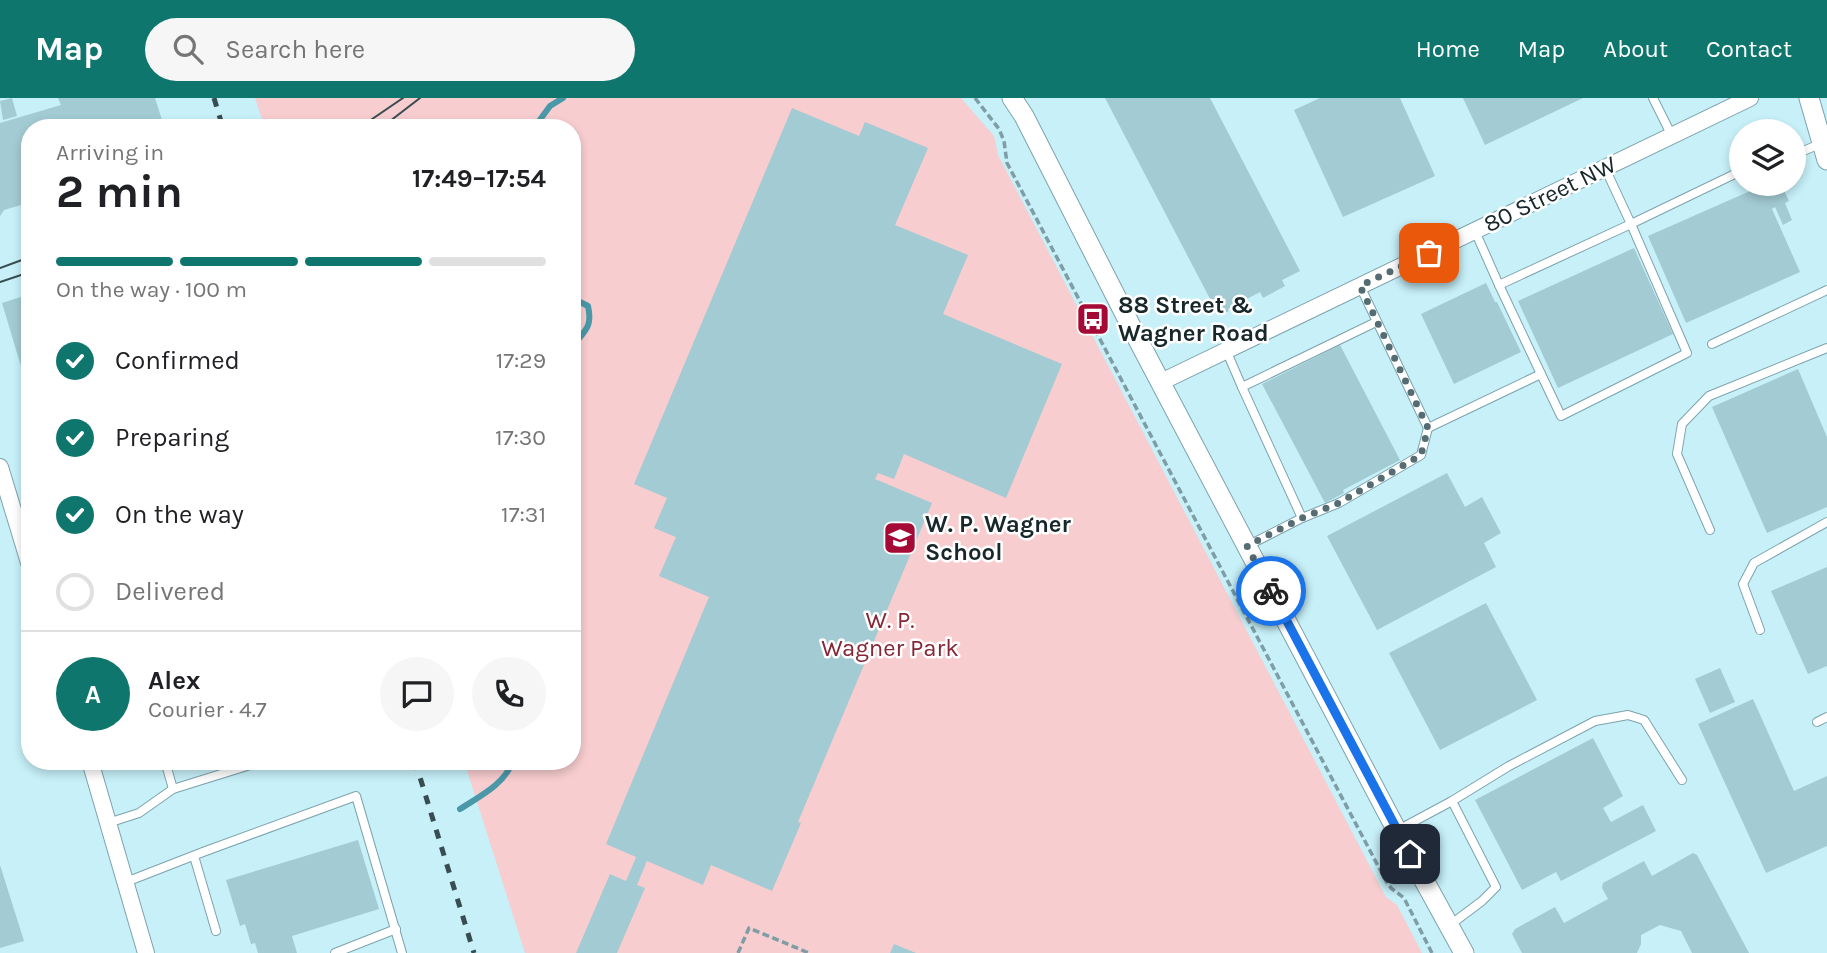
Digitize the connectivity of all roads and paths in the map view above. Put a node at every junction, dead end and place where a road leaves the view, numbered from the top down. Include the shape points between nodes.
1 (975, 98) edge
2 (1012, 98) edge
3 (1653, 98) edge
4 (1750, 98) edge
5 (1809, 98) edge
6 (1672, 136) junction
7 (1824, 152) edge
8 (1806, 154) edge
9 (1605, 168) junction
10 (1729, 177) edge
11 (1631, 224) junction
12 (1475, 231) junction
13 (1499, 285) junction
14 (1360, 286) junction
15 (1827, 290) edge
16 (1376, 322) junction
17 (1712, 344) dead end
18 (1827, 348) edge
19 (1226, 350) junction
20 (1541, 374) junction
21 (1161, 382) junction
22 (1242, 387) junction
23 (1428, 428) junction
24 (0, 467) edge
25 (1302, 518) junction
26 (1827, 522) edge
27 (1710, 530) dead end
28 (21, 536) edge
29 (1247, 546) junction
30 (1760, 630) dead end
31 (1827, 718) edge
32 (1817, 722) dead end
33 (92, 770) edge
34 (168, 770) edge
35 (234, 770) edge
36 (1682, 780) dead end
37 (173, 789) junction
38 (1452, 801) junction
39 (108, 823) junction
40 (1397, 831) junction
41 (194, 856) junction
42 (126, 882) junction
43 (1450, 925) junction
44 (396, 929) junction
45 (216, 932) dead end
46 (146, 953) edge
47 (335, 953) edge
48 (402, 953) edge
49 (738, 953) edge
50 (809, 953) edge
51 (1432, 953) edge
52 (1464, 953) edge

1 - 51 path via 999,129 1007,163 1386,881 1404,898
2 - 21 street
3 - 6 lane
4 - 6 street, 80 Street NW
5 - 7 street
6 - 9 street, 80 Street NW
7 - 8 lane
9 - 11 lane
9 - 12 street, 80 Street NW
10 - 11 lane
11 - 13 lane
11 - 20 lane via 1687,353 1561,416
12 - 13 lane
12 - 14 street, 80 Street NW
13 - 20 lane
14 - 16 lane
14 - 19 street, 80 Street NW
15 - 17 lane
16 - 22 lane
16 - 23 lane
18 - 27 lane via 1709,396 1682,424 1678,454
19 - 21 street, 80 Street NW
19 - 22 lane
20 - 23 lane
21 - 29 street
22 - 25 lane
23 - 25 lane via 1421,455 1339,503
24 - 28 street
25 - 29 lane
26 - 30 lane via 1754,563 1743,584
29 - 40 street
31 - 32 lane
33 - 39 street
34 - 37 lane
35 - 37 lane
36 - 38 lane via 1644,720 1628,715 1595,721
37 - 39 lane via 139,813
38 - 40 lane
38 - 43 lane via 1496,887
39 - 42 street
40 - 43 street
41 - 42 lane
41 - 44 lane via 356,796
41 - 45 lane
42 - 46 street
43 - 52 street
44 - 47 lane
44 - 48 lane
49 - 50 path via 749,928

